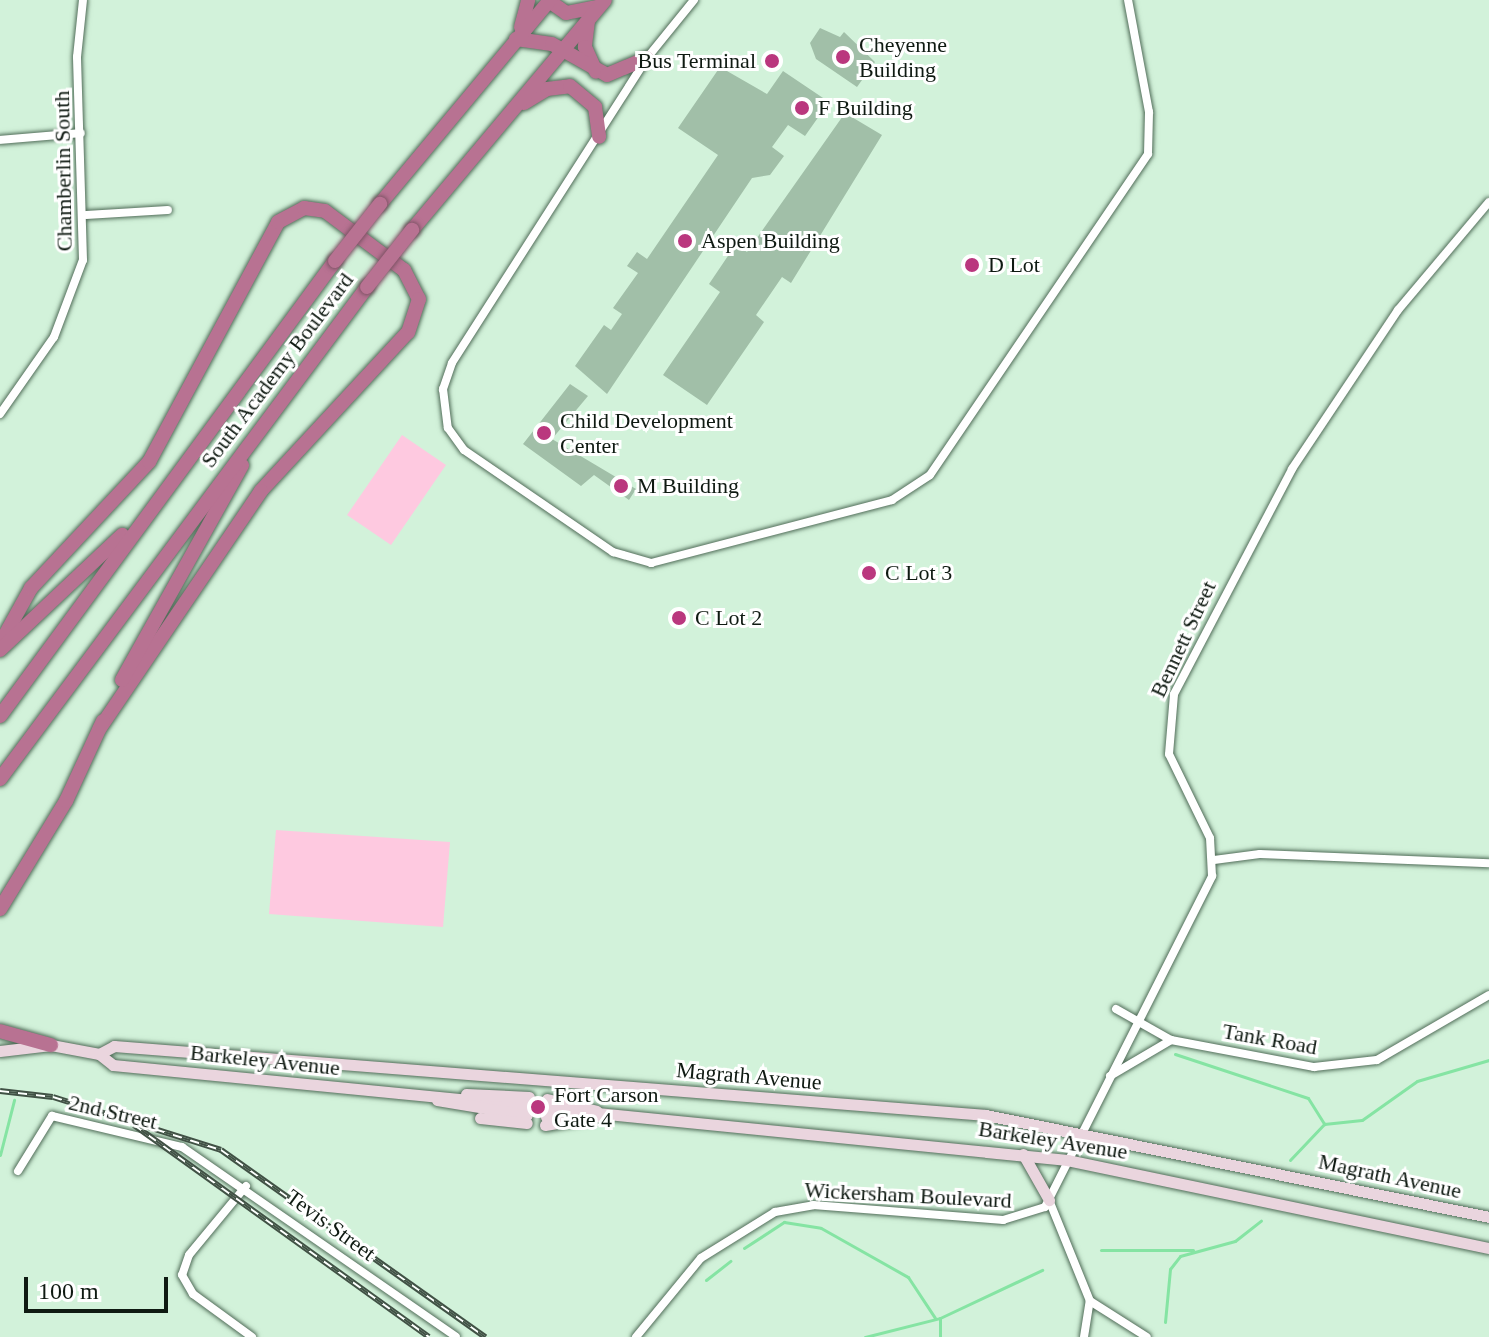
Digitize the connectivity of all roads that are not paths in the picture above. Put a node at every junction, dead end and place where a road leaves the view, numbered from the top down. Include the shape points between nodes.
1 (83, 0) edge
2 (528, 0) edge
3 (549, 0) edge
4 (694, 0) edge
5 (1128, 0) edge
6 (603, 2) edge
7 (588, 19) junction
8 (516, 39) junction
9 (562, 50) junction
10 (647, 58) junction
11 (597, 73) junction
12 (510, 112) junction
13 (81, 133) junction
14 (599, 137) junction
15 (0, 140) edge
16 (1489, 202) edge
17 (168, 210) dead end
18 (86, 215) junction
19 (293, 383) junction
20 (0, 396) edge
21 (9, 402) junction
22 (0, 414) edge
23 (177, 472) junction
24 (0, 644) edge
25 (0, 651) edge
26 (0, 716) edge
27 (100, 728) junction
28 (0, 779) edge
29 (1214, 860) junction
30 (1489, 863) edge
31 (0, 909) edge
32 (1489, 995) edge
33 (1116, 1009) dead end
34 (1138, 1021) junction
35 (0, 1031) edge
36 (1171, 1040) junction
37 (51, 1045) junction
38 (0, 1051) edge
39 (99, 1054) junction
40 (1105, 1080) junction
41 (430, 1096) junction
42 (604, 1115) junction
43 (1081, 1129) junction
44 (182, 1147) joint
45 (1023, 1154) junction
46 (1067, 1160) junction
47 (18, 1171) dead end
48 (246, 1186) junction
49 (1049, 1200) junction
50 (1489, 1217) edge
51 (1489, 1248) edge
52 (1090, 1301) junction
53 (252, 1337) edge
54 (456, 1337) edge
55 (636, 1337) edge
56 (1084, 1337) edge
57 (1147, 1337) edge

1 - 13 street, Chamberlin South
2 - 8 highway
3 - 6 highway via 576,14
3 - 8 highway, South Academy Boulevard
4 - 10 street
5 - 14 street via 1149,112 1148,154 930,475 892,500 668,562 607,548 470,455 444,414 452,363
6 - 7 highway, South Academy Boulevard
7 - 9 highway, South Academy Boulevard
7 - 11 highway via 585,47
8 - 9 highway
8 - 23 highway, South Academy Boulevard, bridge via 335,261
9 - 11 highway
9 - 12 highway, South Academy Boulevard
10 - 11 highway via 621,72
10 - 14 street
12 - 14 highway via 547,89 570,86 595,107
12 - 19 highway, South Academy Boulevard, bridge
13 - 15 street
13 - 18 street, Chamberlin South
16 - 29 street, Bennett Street via 1398,310 1292,469 1174,694 1169,754
17 - 18 street
18 - 21 street, Chamberlin South via 73,298
19 - 27 highway via 173,580
19 - 28 highway, South Academy Boulevard
20 - 21 street
21 - 22 street, Chamberlin South
23 - 25 highway via 92,566
23 - 26 highway, South Academy Boulevard
24 - 27 highway via 44,571 149,462 278,222 304,208 325,211 404,270 419,299 408,332 261,491
27 - 31 highway via 66,801
29 - 30 street via 1260,854
29 - 34 street via 1206,892
32 - 36 street, Tank Road via 1406,1049 1352,1065 1314,1067
33 - 34 street, Tank Road
34 - 36 street, Tank Road
34 - 40 street
35 - 37 highway
36 - 40 street via 1139,1052
37 - 38 main road, Magrath Avenue
37 - 39 main road, Magrath Avenue
39 - 41 main road, Barkeley Avenue via 113,1065
39 - 43 main road, Magrath Avenue via 114,1046 338,1068 456,1069
40 - 43 street
41 - 41 main road, Barkeley Avenue via 528,1110 453,1108
42 - 42 main road, Barkeley Avenue via 546,1112
42 - 45 main road, Barkeley Avenue
43 - 46 street
43 - 50 main road, Magrath Avenue
44 - 47 street, 2nd Street via 52,1116
44 - 48 street, Tevis Street
45 - 46 main road, Barkeley Avenue
45 - 49 main road
46 - 49 street
46 - 51 main road, Barkeley Avenue
48 - 53 street via 189,1255 182,1275 193,1294
48 - 54 street, Tevis Street
49 - 52 street
49 - 55 street, Wickersham Boulevard via 1036,1213 1003,1220 813,1205 775,1212 701,1258
52 - 56 street
52 - 57 street

